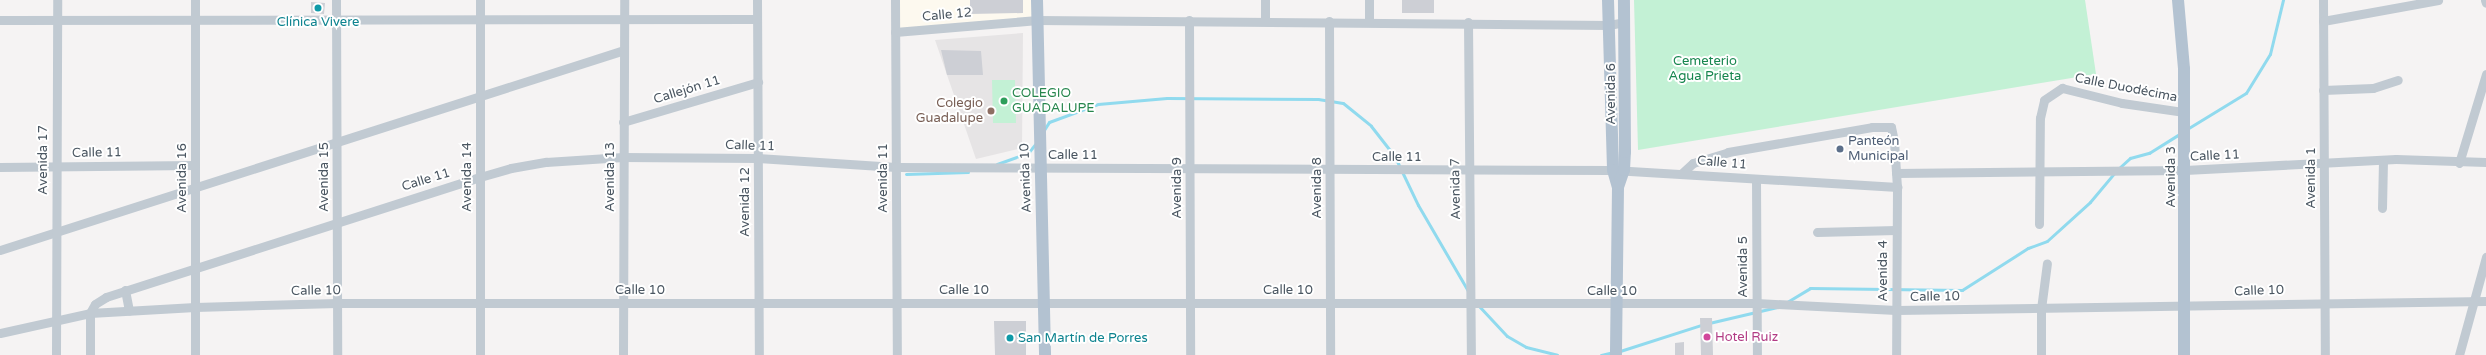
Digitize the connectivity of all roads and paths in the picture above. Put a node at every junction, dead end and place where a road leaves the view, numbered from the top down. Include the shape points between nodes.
1 (57, 0) edge
2 (195, 0) edge
3 (336, 0) edge
4 (480, 0) edge
5 (624, 0) edge
6 (757, 0) edge
7 (895, 0) edge
8 (1036, 0) edge
9 (1265, 0) edge
10 (1369, 0) edge
11 (1608, 0) edge
12 (1624, 0) edge
13 (2178, 0) edge
14 (2323, 0) edge
15 (2438, 0) edge
16 (2485, 0) edge
17 (2486, 3) edge
18 (195, 19) junction
19 (336, 19) junction
20 (480, 19) junction
21 (624, 19) junction
22 (757, 19) junction
23 (0, 20) edge
24 (57, 20) junction
25 (1037, 20) junction
26 (1189, 20) junction
27 (1265, 20) junction
28 (1329, 21) junction
29 (1369, 21) junction
30 (2323, 21) junction
31 (1468, 22) junction
32 (1624, 22) junction
33 (1608, 25) junction
34 (895, 32) junction
35 (624, 50) junction
36 (2486, 74) edge
37 (2398, 80) dead end
38 (758, 82) junction
39 (2323, 90) junction
40 (480, 96) junction
41 (2184, 118) junction
42 (624, 122) junction
43 (337, 144) junction
44 (624, 157) junction
45 (758, 158) junction
46 (2382, 160) junction
47 (2486, 162) edge
48 (2459, 163) junction
49 (2324, 164) junction
50 (195, 165) junction
51 (0, 167) edge
52 (56, 167) junction
53 (896, 167) junction
54 (1190, 168) junction
55 (1039, 169) junction
56 (1330, 170) junction
57 (1619, 170) junction
58 (2041, 170) junction
59 (2185, 170) junction
60 (1469, 171) junction
61 (1682, 173) junction
62 (1896, 173) junction
63 (480, 177) junction
64 (1756, 179) junction
65 (195, 187) junction
66 (1897, 188) junction
67 (2382, 208) dead end
68 (336, 221) junction
69 (2039, 224) dead end
70 (1896, 230) junction
71 (1817, 232) dead end
72 (56, 233) junction
73 (0, 250) edge
74 (2486, 257) edge
75 (2047, 263) dead end
76 (195, 270) junction
77 (125, 290) junction
78 (2486, 301) edge
79 (2324, 302) junction
80 (2474, 302) junction
81 (337, 303) junction
82 (480, 303) junction
83 (623, 303) junction
84 (759, 303) junction
85 (897, 303) junction
86 (1044, 303) junction
87 (1190, 303) junction
88 (1330, 303) junction
89 (1470, 303) junction
90 (1756, 303) junction
91 (1616, 304) junction
92 (2184, 306) junction
93 (195, 307) junction
94 (1896, 307) junction
95 (2041, 309) junction
96 (129, 311) junction
97 (90, 314) junction
98 (56, 320) junction
99 (0, 333) edge
100 (56, 355) edge
101 (90, 355) edge
102 (195, 355) edge
103 (337, 355) edge
104 (480, 355) edge
105 (623, 355) edge
106 (759, 355) edge
107 (897, 355) edge
108 (1045, 355) edge
109 (1190, 355) edge
110 (1330, 355) edge
111 (1471, 355) edge
112 (1616, 355) edge
113 (1756, 355) edge
114 (1896, 355) edge
115 (2040, 355) edge
116 (2184, 355) edge
117 (2325, 355) edge
118 (2459, 355) edge

1 - 24 street, Avenida 17
2 - 18 street, Avenida 16
3 - 19 street, Avenida 15
4 - 20 street, Avenida 14
5 - 21 street, Avenida 13
6 - 22 street, Avenida 12
7 - 34 street, Avenida 11
8 - 25 main road, Avenida 10
9 - 27 street
10 - 29 street
11 - 33 main road, Avenida 6
12 - 32 main road, Avenida 6
13 - 41 main road, Avenida 3
14 - 30 street, Avenida 1
15 - 30 street
16 - 17 street
18 - 19 street
18 - 24 street
18 - 50 street, Avenida 16
19 - 20 street
19 - 43 street, Avenida 15
20 - 21 street
20 - 40 street, Avenida 14
21 - 22 street
21 - 35 street, Avenida 13
22 - 38 street, Avenida 12
23 - 24 street
24 - 52 street, Avenida 17
25 - 26 street, Calle 12
25 - 34 street, Calle 12
25 - 55 main road, Avenida 10
26 - 27 street, Calle 12
26 - 54 street, Avenida 9
27 - 28 street, Calle 12
28 - 29 street, Calle 12
28 - 56 street, Avenida 8
29 - 31 street, Calle 12
30 - 39 street, Avenida 1
31 - 33 street, Calle 12
31 - 60 street, Avenida 7
32 - 33 street, Calle 12
32 - 57 main road, Avenida 6
33 - 57 main road, Avenida 6
34 - 53 street, Avenida 11
35 - 40 street
35 - 42 street, Avenida 13
36 - 48 street
37 - 39 street via 2373,88
38 - 42 street, Callejón 11
38 - 45 street, Avenida 12
39 - 49 street, Avenida 1
40 - 43 street
40 - 63 street, Avenida 14
41 - 58 street, Calle Duodécima via 2062,88 2044,100 2040,118
41 - 59 main road, Avenida 3
42 - 44 street, Avenida 13
43 - 65 street
43 - 68 street, Avenida 15
44 - 45 street, Calle 11
44 - 63 street, Calle 11 via 546,162
44 - 83 street, Avenida 13
45 - 53 street, Calle 11
45 - 84 street, Avenida 12
46 - 48 street, Calle 11
46 - 49 street, Calle 11
46 - 67 street
47 - 48 street, Calle 11
49 - 59 street, Calle 11
49 - 79 street, Avenida 1
50 - 52 street, Calle 11
50 - 65 street, Avenida 16
51 - 52 street, Calle 11
52 - 72 street, Avenida 17
53 - 55 street, Calle 11
53 - 85 street, Avenida 11
54 - 55 street, Calle 11
54 - 56 street, Calle 11
54 - 87 street, Avenida 9
55 - 86 main road, Avenida 10
56 - 60 street, Calle 11
56 - 88 street, Avenida 8
57 - 60 street, Calle 11
57 - 61 street, Calle 11
57 - 91 main road, Avenida 6
58 - 59 street, Calle 11
58 - 62 street, Calle 11
58 - 69 street
59 - 92 main road, Avenida 3
60 - 89 street, Avenida 7
61 - 62 street, Avenida 4 via 1694,163 1728,152 1887,125 1893,131
61 - 64 street, Calle 11
62 - 66 street, Avenida 4
63 - 68 street, Calle 11
63 - 82 street, Avenida 14
64 - 66 street, Calle 11
64 - 90 street, Avenida 5
65 - 72 street
65 - 76 street, Avenida 16
66 - 70 street, Avenida 4
68 - 76 street, Calle 11
68 - 81 street, Avenida 15
70 - 71 street
70 - 94 street, Avenida 4
72 - 73 street
72 - 98 street, Avenida 17
74 - 80 street
75 - 95 street
76 - 77 street
76 - 93 street, Avenida 16
77 - 96 street
77 - 97 street via 101,300
78 - 80 street, Calle 10
79 - 80 street, Calle 10
79 - 92 street, Calle 10
79 - 117 street, Avenida 1
80 - 118 street
81 - 82 street, Calle 10
81 - 93 street, Calle 10
81 - 103 street, Avenida 15
82 - 83 street, Calle 10
82 - 104 street, Avenida 14
83 - 84 street, Calle 10
83 - 105 street, Avenida 13
84 - 85 street, Calle 10
84 - 106 street, Avenida 12
85 - 86 street, Calle 10
85 - 107 street, Avenida 11
86 - 87 street, Calle 10
86 - 108 main road, Avenida 10
87 - 88 street, Calle 10
87 - 109 street, Avenida 9
88 - 89 street, Calle 10
88 - 110 street, Avenida 8
89 - 91 street, Calle 10
89 - 111 street, Avenida 7
90 - 91 street, Calle 10
90 - 94 street, Calle 10
90 - 113 street, Avenida 5
91 - 112 main road, Avenida 6
92 - 95 street, Calle 10
92 - 116 main road, Avenida 3
93 - 96 street, Calle 10
93 - 102 street, Avenida 16
94 - 95 street, Calle 10
94 - 114 street, Avenida 4
95 - 115 street
96 - 97 street, Calle 10
97 - 98 street, Calle 10
97 - 101 street
98 - 99 street, Calle 10
98 - 100 street, Avenida 17

